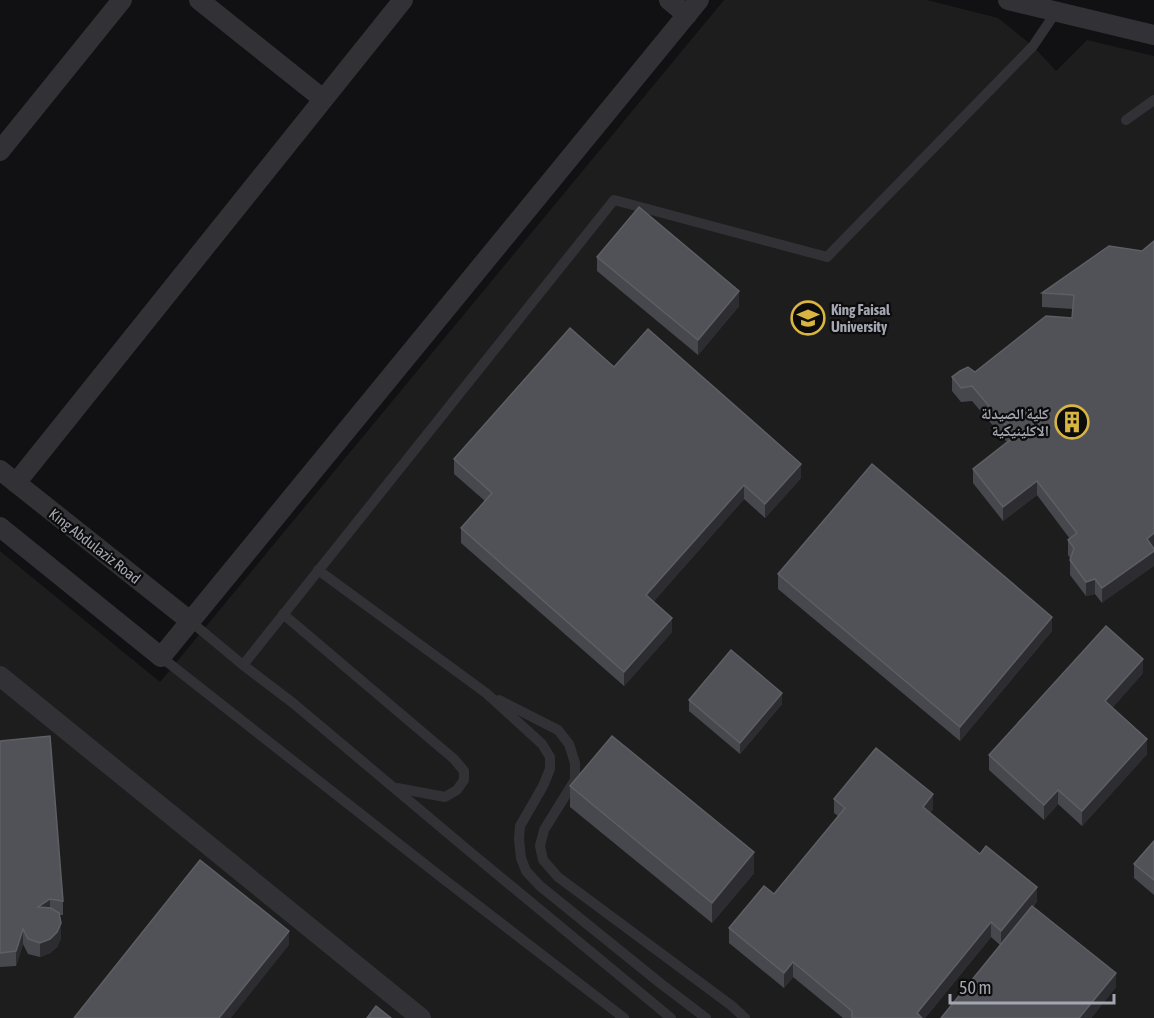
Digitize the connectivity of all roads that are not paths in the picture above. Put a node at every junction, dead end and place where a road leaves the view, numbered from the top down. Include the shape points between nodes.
1 (122, 0) edge
2 (199, 0) edge
3 (403, 0) edge
4 (669, 0) edge
5 (1008, 0) edge
6 (693, 7) edge
7 (1056, 12) junction
8 (1154, 35) edge
9 (323, 99) junction
10 (1154, 100) edge
11 (1126, 120) dead end
12 (0, 151) edge
13 (0, 470) edge
14 (16, 483) junction
15 (0, 527) edge
16 (318, 570) junction
17 (283, 614) junction
18 (190, 621) junction
19 (161, 657) junction
20 (243, 665) junction
21 (0, 676) edge
22 (486, 693) junction
23 (394, 787) junction
24 (421, 1018) edge
25 (624, 1018) edge
26 (671, 1018) edge
27 (706, 1018) edge
28 (745, 1018) edge

1 - 12 street
2 - 9 street
3 - 9 street
4 - 6 street
5 - 7 street
6 - 18 street
7 - 8 street
7 - 16 lane via 1034,46 827,257 614,200
9 - 14 street
10 - 11 lane
13 - 14 street, King Abdulaziz Road
14 - 18 street, King Abdulaziz Road
15 - 19 street
16 - 17 lane
16 - 22 lane
17 - 20 lane
17 - 23 lane via 464,771 464,780 457,790 445,797
18 - 19 street
18 - 20 lane
19 - 25 lane
20 - 23 lane
21 - 24 street
22 - 27 lane via 542,744 550,757 543,786 520,826 521,858 526,871
22 - 28 lane via 558,730 569,744 575,780 544,830 540,846 543,860 558,877
23 - 26 lane

